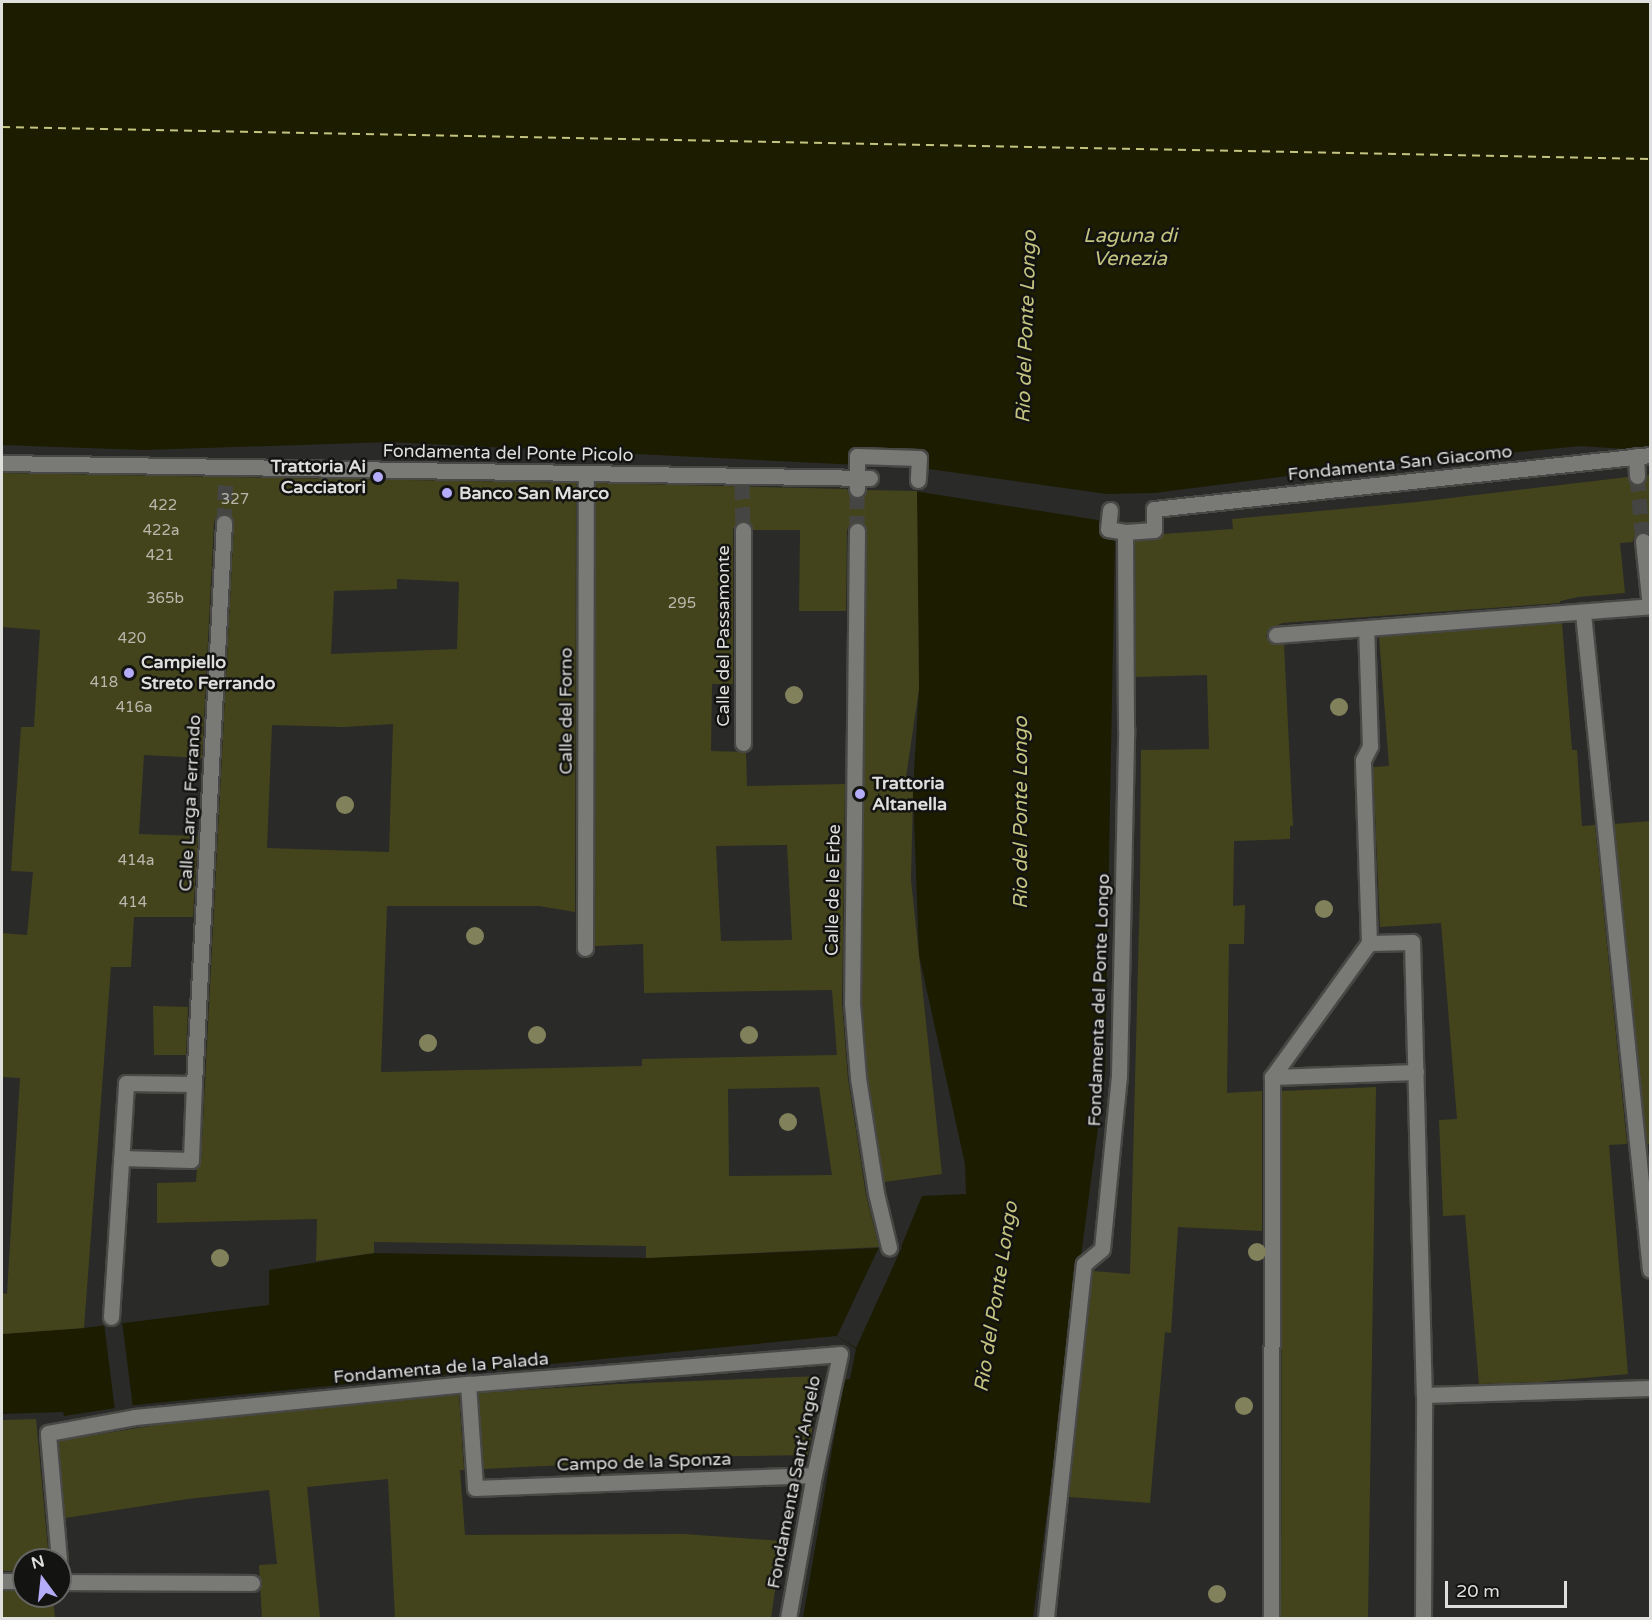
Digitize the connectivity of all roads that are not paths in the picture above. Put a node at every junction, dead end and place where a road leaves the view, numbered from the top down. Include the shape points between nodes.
1 (1643, 456) edge
2 (2, 463) edge
3 (586, 474) junction
4 (1638, 476) tunnel mouth
5 (918, 480) dead end
6 (1110, 510) dead end
7 (224, 523) tunnel mouth
8 (742, 530) tunnel mouth
9 (857, 531) tunnel mouth
10 (1125, 532) junction
11 (1643, 541) tunnel mouth
12 (1650, 606) edge
13 (1583, 613) junction
14 (1366, 628) junction
15 (1276, 635) dead end
16 (743, 743) dead end
17 (1369, 944) junction
18 (585, 948) dead end
19 (1416, 1072) junction
20 (1272, 1077) junction
21 (194, 1084) junction
22 (121, 1158) junction
23 (889, 1247) dead end
24 (1650, 1270) edge
25 (111, 1317) dead end
26 (840, 1354) joint
27 (468, 1384) junction
28 (1650, 1388) edge
29 (1424, 1395) junction
30 (814, 1475) junction
31 (58, 1548) edge
32 (72, 1579) edge
33 (252, 1583) dead end
34 (1046, 1617) edge
35 (788, 1618) edge
36 (1271, 1618) edge
37 (1423, 1618) edge

1 - 4 street
1 - 10 street, Fondamenta San Giacomo via 1154,509 1154,530
2 - 3 street, Fondamenta del Ponte Picolo via 226,473
3 - 5 street, Fondamenta del Ponte Picolo via 862,482 857,456 919,458
3 - 18 street, Calle del Forno
6 - 10 street via 1108,529
7 - 21 street, Calle Larga Ferrando
8 - 16 street, Calle del Passamonte
9 - 23 street, Calle de le Erbe via 852,1003 858,1078 876,1193
10 - 34 street, Fondamenta del Ponte Longo via 1126,728 1119,1076 1102,1249 1084,1264
11 - 12 street
12 - 13 street
13 - 14 street
13 - 24 street
14 - 15 street
14 - 17 street via 1370,746 1363,760
17 - 19 street via 1412,942
17 - 20 street
19 - 20 street
19 - 29 street
20 - 36 street
21 - 22 street via 126,1083
21 - 22 street, Calle Larga Ferrando via 191,1160
22 - 25 street
26 - 27 street, Fondamenta de la Palada
26 - 30 street, Fondamenta Sant'Angelo
27 - 30 street, Campo de la Sponza via 475,1488
27 - 31 street, Fondamenta de la Palada via 126,1418 48,1433
28 - 29 street
29 - 37 street
30 - 35 street, Fondamenta Sant'Angelo
32 - 33 street

